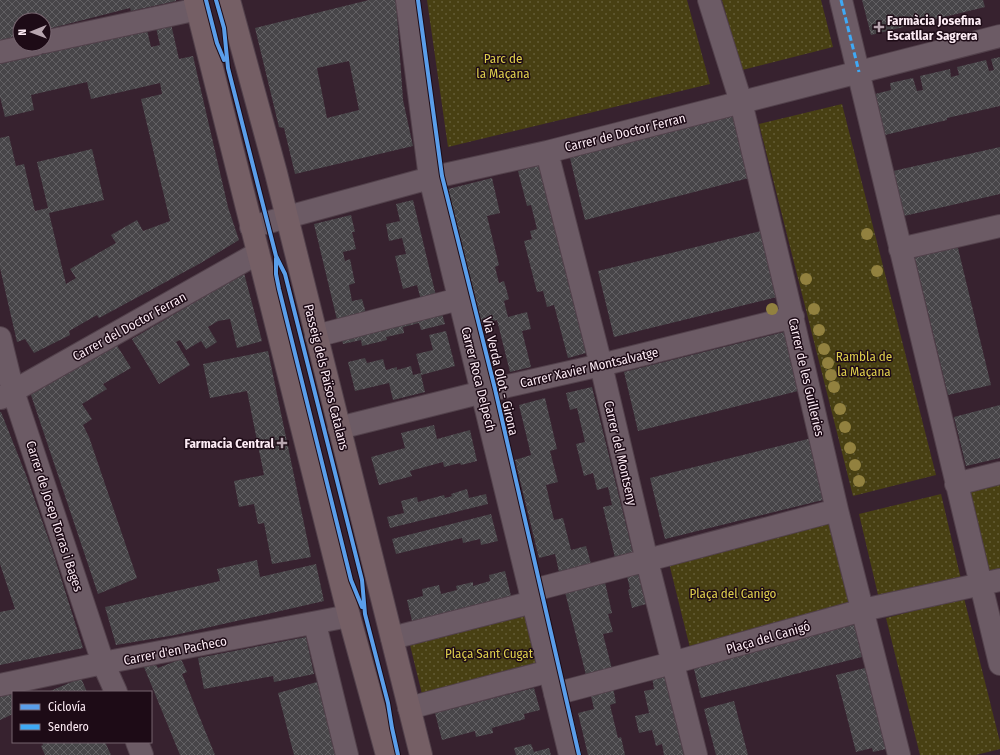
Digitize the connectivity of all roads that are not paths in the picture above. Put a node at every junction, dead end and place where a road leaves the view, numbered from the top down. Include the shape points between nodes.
1 (229, 0) edge
2 (407, 0) edge
3 (709, 0) edge
4 (841, 0) edge
5 (196, 5) edge
6 (1000, 36) edge
7 (52, 40) edge
8 (12, 49) edge
9 (0, 52) edge
10 (859, 72) junction
11 (741, 102) junction
12 (547, 152) junction
13 (430, 178) junction
14 (287, 218) junction
15 (1000, 226) edge
16 (251, 227) junction
17 (900, 249) junction
18 (258, 253) junction
19 (459, 299) junction
20 (793, 317) junction
21 (316, 336) junction
22 (0, 338) edge
23 (601, 365) junction
24 (481, 393) junction
25 (7, 395) edge
26 (339, 428) junction
27 (1000, 473) edge
28 (956, 484) junction
29 (837, 510) junction
30 (647, 561) junction
31 (991, 582) edge
32 (532, 597) junction
33 (863, 610) junction
34 (349, 616) junction
35 (315, 624) junction
36 (392, 638) junction
37 (103, 663) junction
38 (672, 664) junction
39 (1000, 664) edge
40 (550, 671) junction
41 (0, 685) edge
42 (116, 691) edge
43 (555, 694) junction
44 (409, 708) junction
45 (137, 743) edge
46 (142, 755) edge
47 (347, 755) edge
48 (387, 755) edge
49 (421, 755) edge
50 (570, 755) edge
51 (696, 755) edge
52 (899, 755) edge

1 - 14 main road, Passeig dels Països Catalans
2 - 13 street, Carrer Roca Delpech
3 - 11 street, Carrer de les Guilleries
4 - 10 street
5 - 7 street
5 - 16 main road
6 - 10 street, Carrer de Doctor Ferran
8 - 9 street
10 - 11 street, Carrer de Doctor Ferran
10 - 17 street
11 - 12 street, Carrer de Doctor Ferran
11 - 20 street, Carrer de les Guilleries
12 - 13 street, Carrer de Doctor Ferran
12 - 23 street, Carrer del Montseny
13 - 14 street, Carrer de Doctor Ferran
13 - 19 street, Carrer Roca Delpech
14 - 16 street, Carrer de Doctor Ferran
14 - 21 main road, Passeig dels Països Catalans
15 - 17 street
16 - 18 main road
17 - 28 street
18 - 25 street, Carrer del Doctor Ferran
18 - 34 main road
19 - 21 street
19 - 24 street, Carrer Roca Delpech
20 - 23 street, Carrer Xavier Montsalvatge
20 - 29 street, Carrer de les Guilleries
21 - 26 main road, Passeig dels Països Catalans
22 - 25 street, Carrer de Josep Torras i Bages
23 - 24 street, Carrer Xavier Montsalvatge
23 - 30 street, Carrer del Montseny
24 - 26 street, Carrer Xavier Montsalvatge
24 - 32 street, Carrer Roca Delpech
25 - 37 street, Carrer de Josep Torras i Bages
26 - 36 main road, Passeig dels Països Catalans
27 - 28 street
28 - 31 street
29 - 30 street
29 - 33 street, Carrer de les Guilleries
30 - 32 street
30 - 38 street, Carrer del Montseny
31 - 33 street, Plaça del Canigó
31 - 39 street
32 - 36 street
32 - 40 street, Carrer Roca Delpech
33 - 38 street, Plaça del Canigó
33 - 52 street, Carrer de les Guilleries
34 - 35 street, Carrer d'en Pacheco
34 - 48 main road
35 - 37 street, Carrer d'en Pacheco
35 - 47 street
36 - 44 main road, Passeig dels Països Catalans
37 - 41 street, Carrer d'en Pacheco
37 - 42 street, Carrer de Josep Torras i Bages
38 - 43 street, Plaça del Canigó
38 - 51 street, Carrer del Montseny
40 - 43 street, Carrer Roca Delpech
40 - 44 street
43 - 50 street, Carrer Roca Delpech
44 - 49 main road, Passeig dels Països Catalans
45 - 46 street

